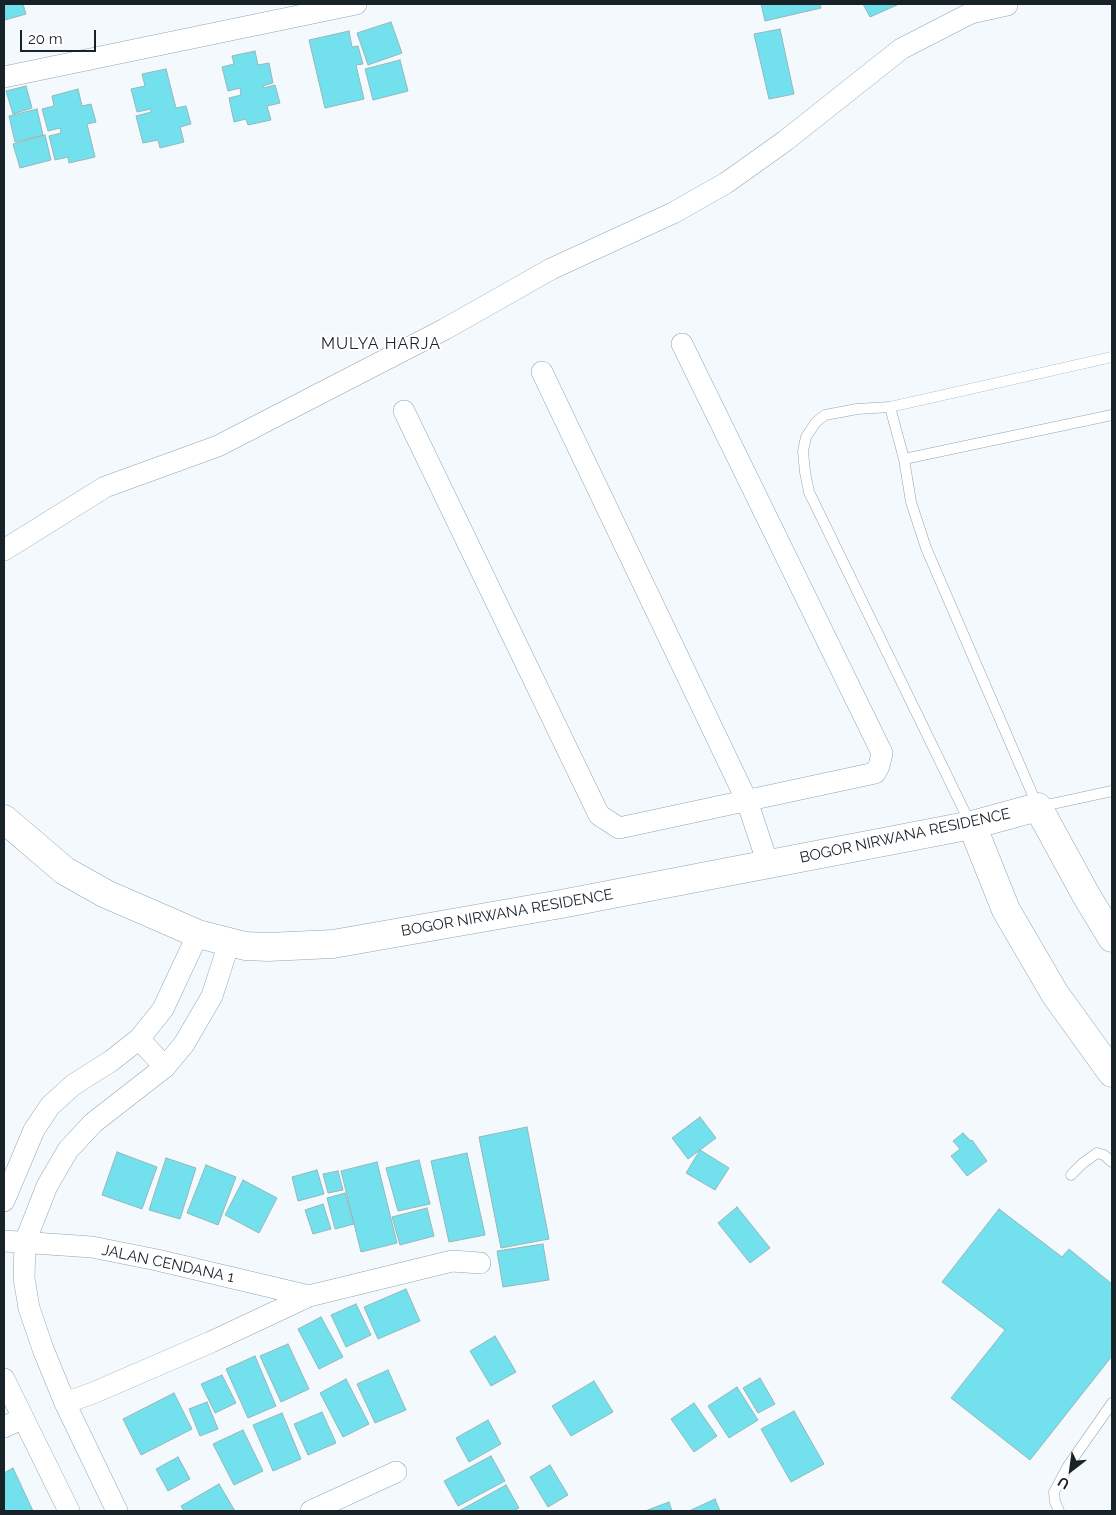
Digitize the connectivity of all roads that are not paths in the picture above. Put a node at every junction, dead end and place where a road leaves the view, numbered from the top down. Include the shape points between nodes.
1 (356, 4) edge
2 (1008, 4) edge
3 (4, 77) edge
4 (682, 344) dead end
5 (1112, 357) edge
6 (542, 372) dead end
7 (890, 407) junction
8 (404, 410) dead end
9 (1112, 415) edge
10 (904, 459) junction
11 (4, 550) edge
12 (1112, 791) edge
13 (747, 801) junction
14 (1038, 807) junction
15 (4, 819) edge
16 (972, 826) junction
17 (768, 864) junction
18 (198, 934) junction
19 (1112, 938) edge
20 (229, 943) junction
21 (139, 1039) junction
22 (165, 1067) junction
23 (1112, 1073) edge
24 (1112, 1162) edge
25 (1072, 1175) dead end
26 (4, 1201) edge
27 (14, 1241) edge
28 (480, 1263) dead end
29 (309, 1296) junction
30 (4, 1379) edge
31 (64, 1402) junction
32 (1112, 1403) edge
33 (23, 1418) junction
34 (4, 1427) edge
35 (396, 1472) dead end
36 (68, 1511) edge
37 (117, 1511) edge
38 (311, 1511) edge
39 (1059, 1511) edge

1 - 3 street
2 - 11 street via 971,13 901,49 785,141 726,183 673,213 551,269 445,329 218,446 106,487
4 - 13 street via 882,753 875,773
5 - 7 lane
6 - 13 street
7 - 10 lane
7 - 16 lane via 824,415 806,438 804,472 809,492
8 - 13 street via 599,815 619,828
9 - 10 lane
10 - 14 lane via 911,502 926,548
12 - 14 lane
13 - 17 street
14 - 16 street, BOGOR NIRWANA RESIDENCE
14 - 19 street
15 - 18 street, BOGOR NIRWANA RESIDENCE via 65,871 106,894
16 - 17 street, BOGOR NIRWANA RESIDENCE
16 - 23 street via 1006,910 1055,994
17 - 20 street, BOGOR NIRWANA RESIDENCE via 332,944 268,947
18 - 20 street, BOGOR NIRWANA RESIDENCE
18 - 21 street via 163,1009
20 - 22 street via 212,996 184,1044
21 - 22 street
21 - 26 street via 73,1085 50,1106 34,1130
22 - 27 street via 93,1123 68,1150
24 - 25 lane via 1097,1153
27 - 29 street, JALAN CENDANA 1 via 92,1247
27 - 31 street via 29,1308
28 - 29 street via 452,1261
29 - 31 street via 211,1342 93,1393
30 - 33 street
31 - 37 street
32 - 39 lane via 1054,1492
33 - 34 street
33 - 36 street
35 - 38 street

